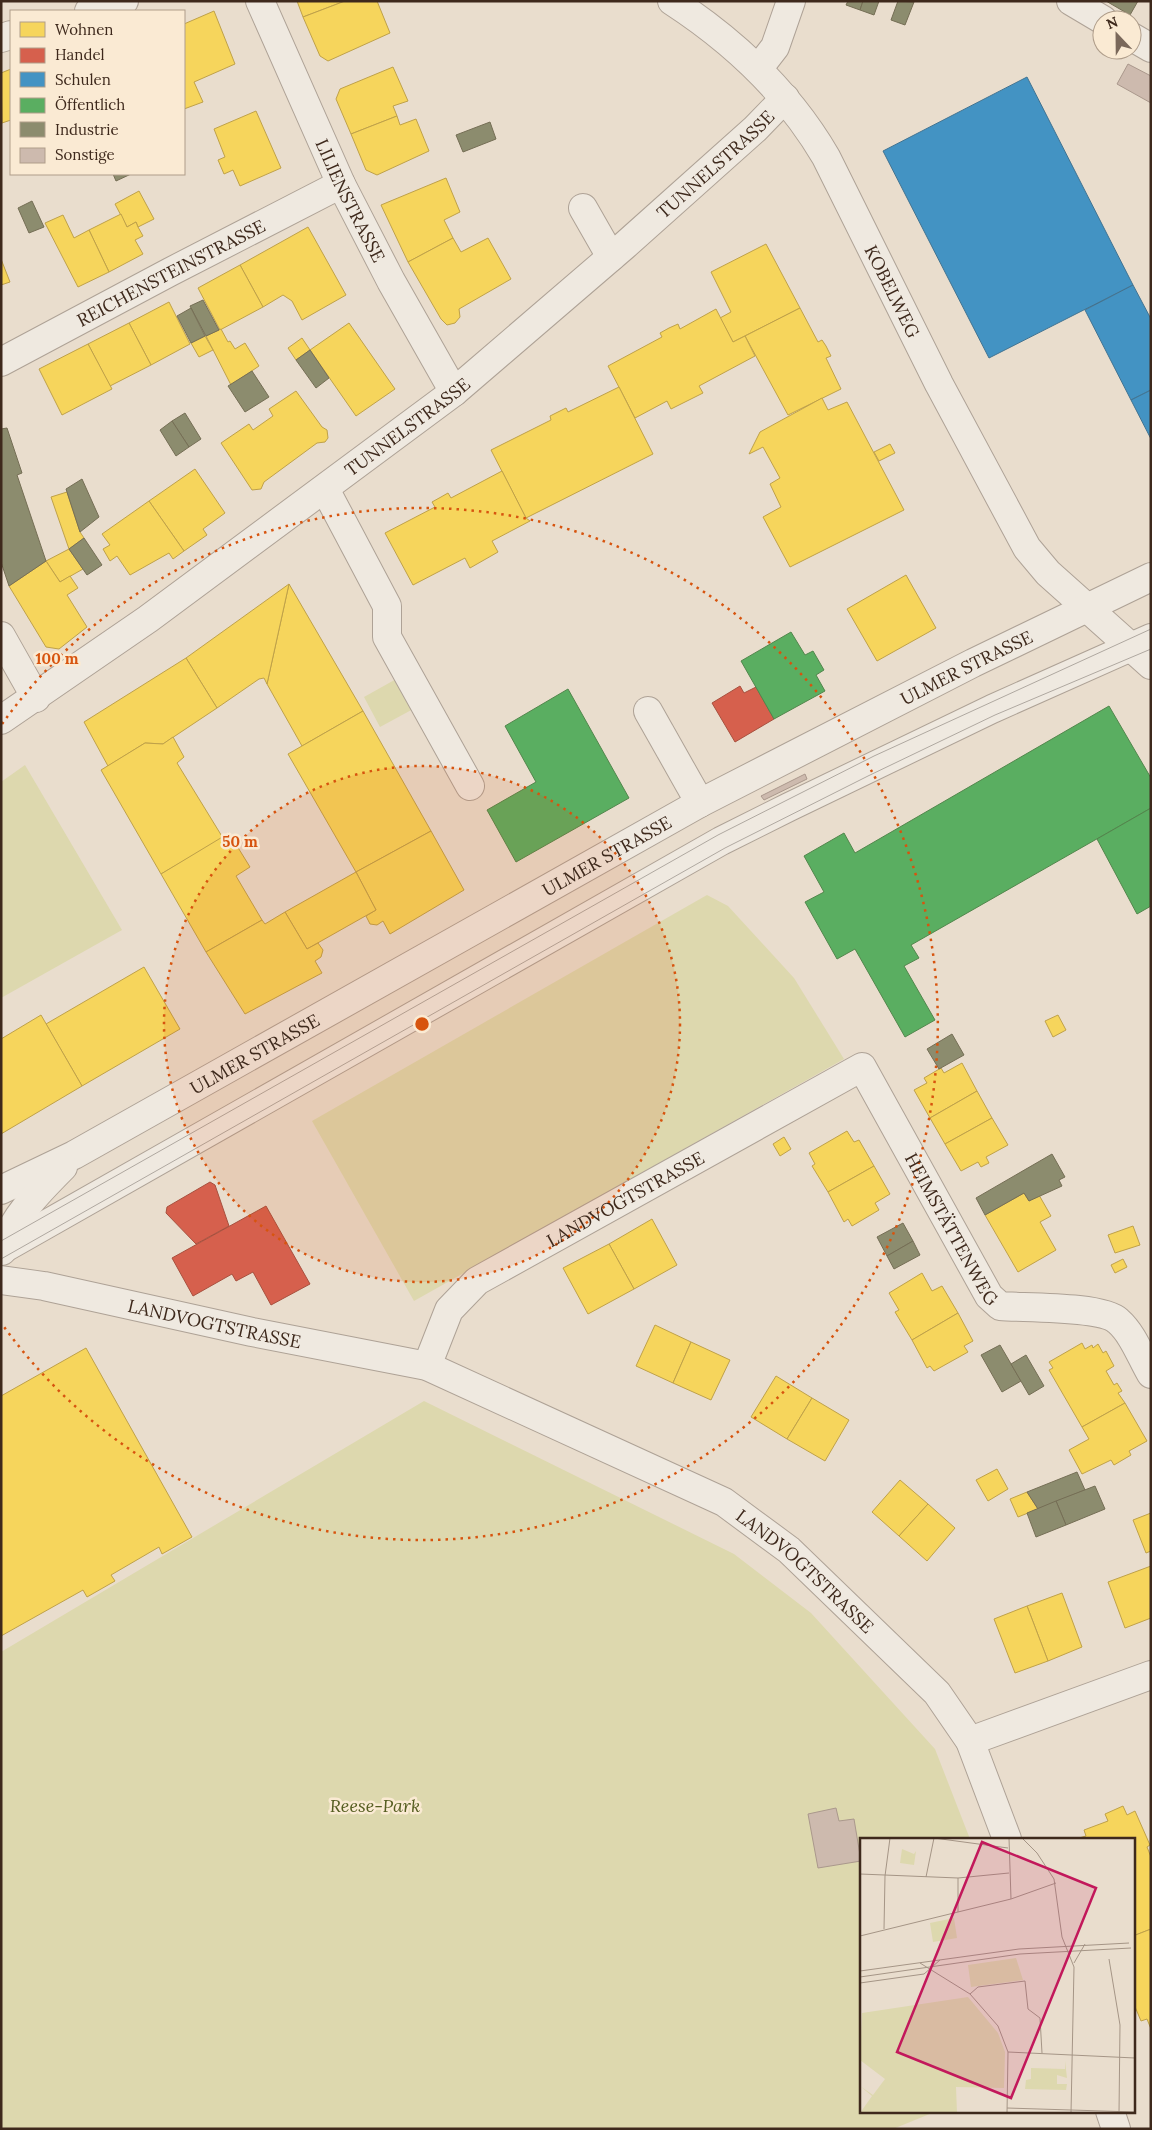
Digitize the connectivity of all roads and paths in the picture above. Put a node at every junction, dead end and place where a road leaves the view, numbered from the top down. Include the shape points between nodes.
1 (124, 1) edge
2 (260, 1) edge
3 (672, 1) edge
4 (791, 1) edge
5 (1071, 1) edge
6 (93, 10) edge
7 (1092, 13) edge
8 (758, 68) junction
9 (785, 98) junction
10 (341, 184) junction
11 (583, 208) dead end
12 (611, 257) junction
13 (1, 362) edge
14 (454, 392) junction
15 (325, 489) junction
16 (1151, 577) edge
17 (1085, 607) junction
18 (1, 636) edge
19 (1144, 650) edge
20 (36, 698) junction
21 (648, 711) dead end
22 (1, 720) edge
23 (470, 786) dead end
24 (700, 803) junction
25 (862, 1067) joint
26 (74, 1155) junction
27 (1, 1190) edge
28 (2, 1252) edge
29 (1, 1280) edge
30 (428, 1366) junction
31 (1151, 1374) edge
32 (1151, 1675) edge
33 (970, 1741) junction
34 (1007, 1838) edge
35 (1110, 2112) edge
36 (1116, 2129) edge

1 - 6 street
2 - 10 street, LILIENSTRASSE
3 - 8 street, KOBELWEG via 706,24
4 - 8 street via 775,47
5 - 7 street
8 - 9 street, KOBELWEG
9 - 12 street, TUNNELSTRASSE
9 - 17 street, KOBELWEG via 826,157 939,384 1027,548 1048,573
10 - 13 street, REICHENSTEINSTRASSE
10 - 14 street, LILIENSTRASSE
11 - 12 street
12 - 14 street, TUNNELSTRASSE
14 - 15 street, TUNNELSTRASSE
15 - 20 street, TUNNELSTRASSE
15 - 23 street via 386,606 387,637
16 - 17 street, ULMER STRASSE
17 - 19 street, KOBELWEG
17 - 24 street, ULMER STRASSE
18 - 20 street
19 - 28 street via 992,709 721,841
20 - 22 street, TUNNELSTRASSE
21 - 24 street
24 - 26 street, ULMER STRASSE
25 - 30 street, LANDVOGTSTRASSE via 477,1281 450,1310
25 - 31 street, HEIMSTÄTTENWEG via 989,1296 1000,1306 1100,1312 1118,1320
26 - 27 street, ULMER STRASSE
26 - 28 street, ULMER STRASSE via 40,1190 6,1238
29 - 30 street, LANDVOGTSTRASSE via 44,1286
30 - 33 street, LANDVOGTSTRASSE via 724,1502 789,1550 937,1692
32 - 33 street
33 - 34 street, LANDVOGTSTRASSE
35 - 36 street

